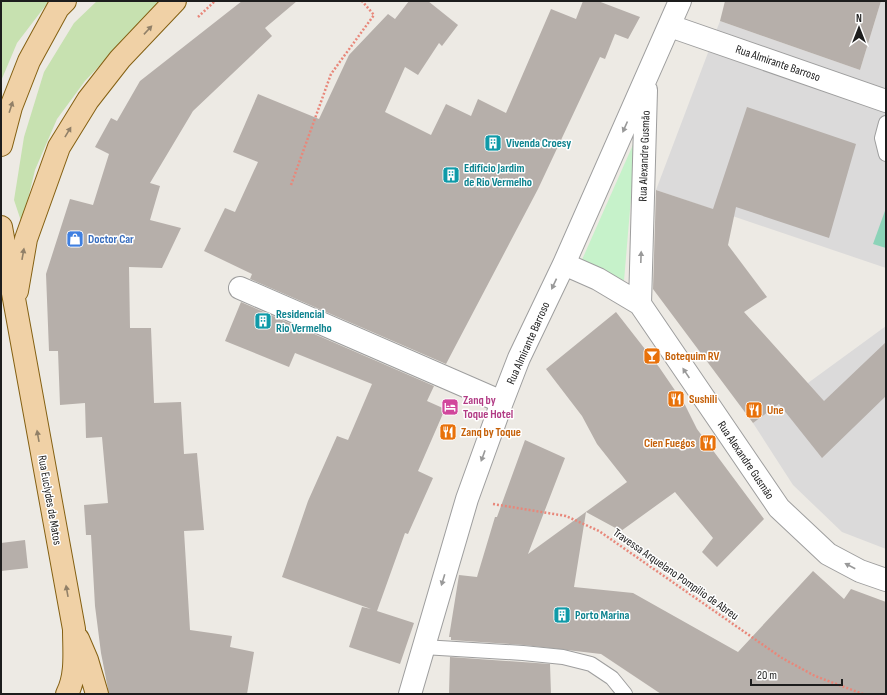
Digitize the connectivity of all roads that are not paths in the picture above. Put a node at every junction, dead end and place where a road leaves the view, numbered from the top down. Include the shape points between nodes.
1 (65, 1) edge
2 (175, 1) edge
3 (680, 1) edge
4 (670, 26) junction
5 (646, 79) junction
6 (886, 101) edge
7 (886, 123) edge
8 (1, 145) edge
9 (886, 154) edge
10 (1, 227) edge
11 (564, 264) junction
12 (240, 288) dead end
13 (8, 299) edge
14 (640, 304) junction
15 (502, 402) junction
16 (886, 580) edge
17 (74, 630) junction
18 (423, 647) junction
19 (67, 694) edge
20 (97, 694) edge
21 (410, 694) edge
22 (625, 694) edge

8 -> 1 main road via 11,107 30,61 58,8
13 -> 2 main road via 26,239 59,147 88,100 120,59
3 - 4 street, Rua Almirante Barroso
4 - 5 street, Rua Almirante Barroso
4 - 6 street, Rua Almirante Barroso
5 -> 11 street, Rua Almirante Barroso
14 -> 5 street, Rua Alexandre Gusmão
7 - 9 lane via 882,138
10 - 13 main road, Rua Euclydes de Matos
11 - 14 street, Rua Alexandre Gusmão via 598,279
11 -> 15 street, Rua Almirante Barroso via 519,358
12 - 15 street
17 -> 13 main road, Rua Euclydes de Matos
16 -> 14 street, Rua Alexandre Gusmão via 860,571 828,554 779,508
15 -> 18 street, Rua Almirante Barroso via 467,499
17 - 19 main road, Rua Euclydes de Matos via 74,662
17 - 20 main road via 87,660
18 - 21 street, Rua Almirante Barroso
18 - 22 lane via 523,652 564,657 591,664 612,678

